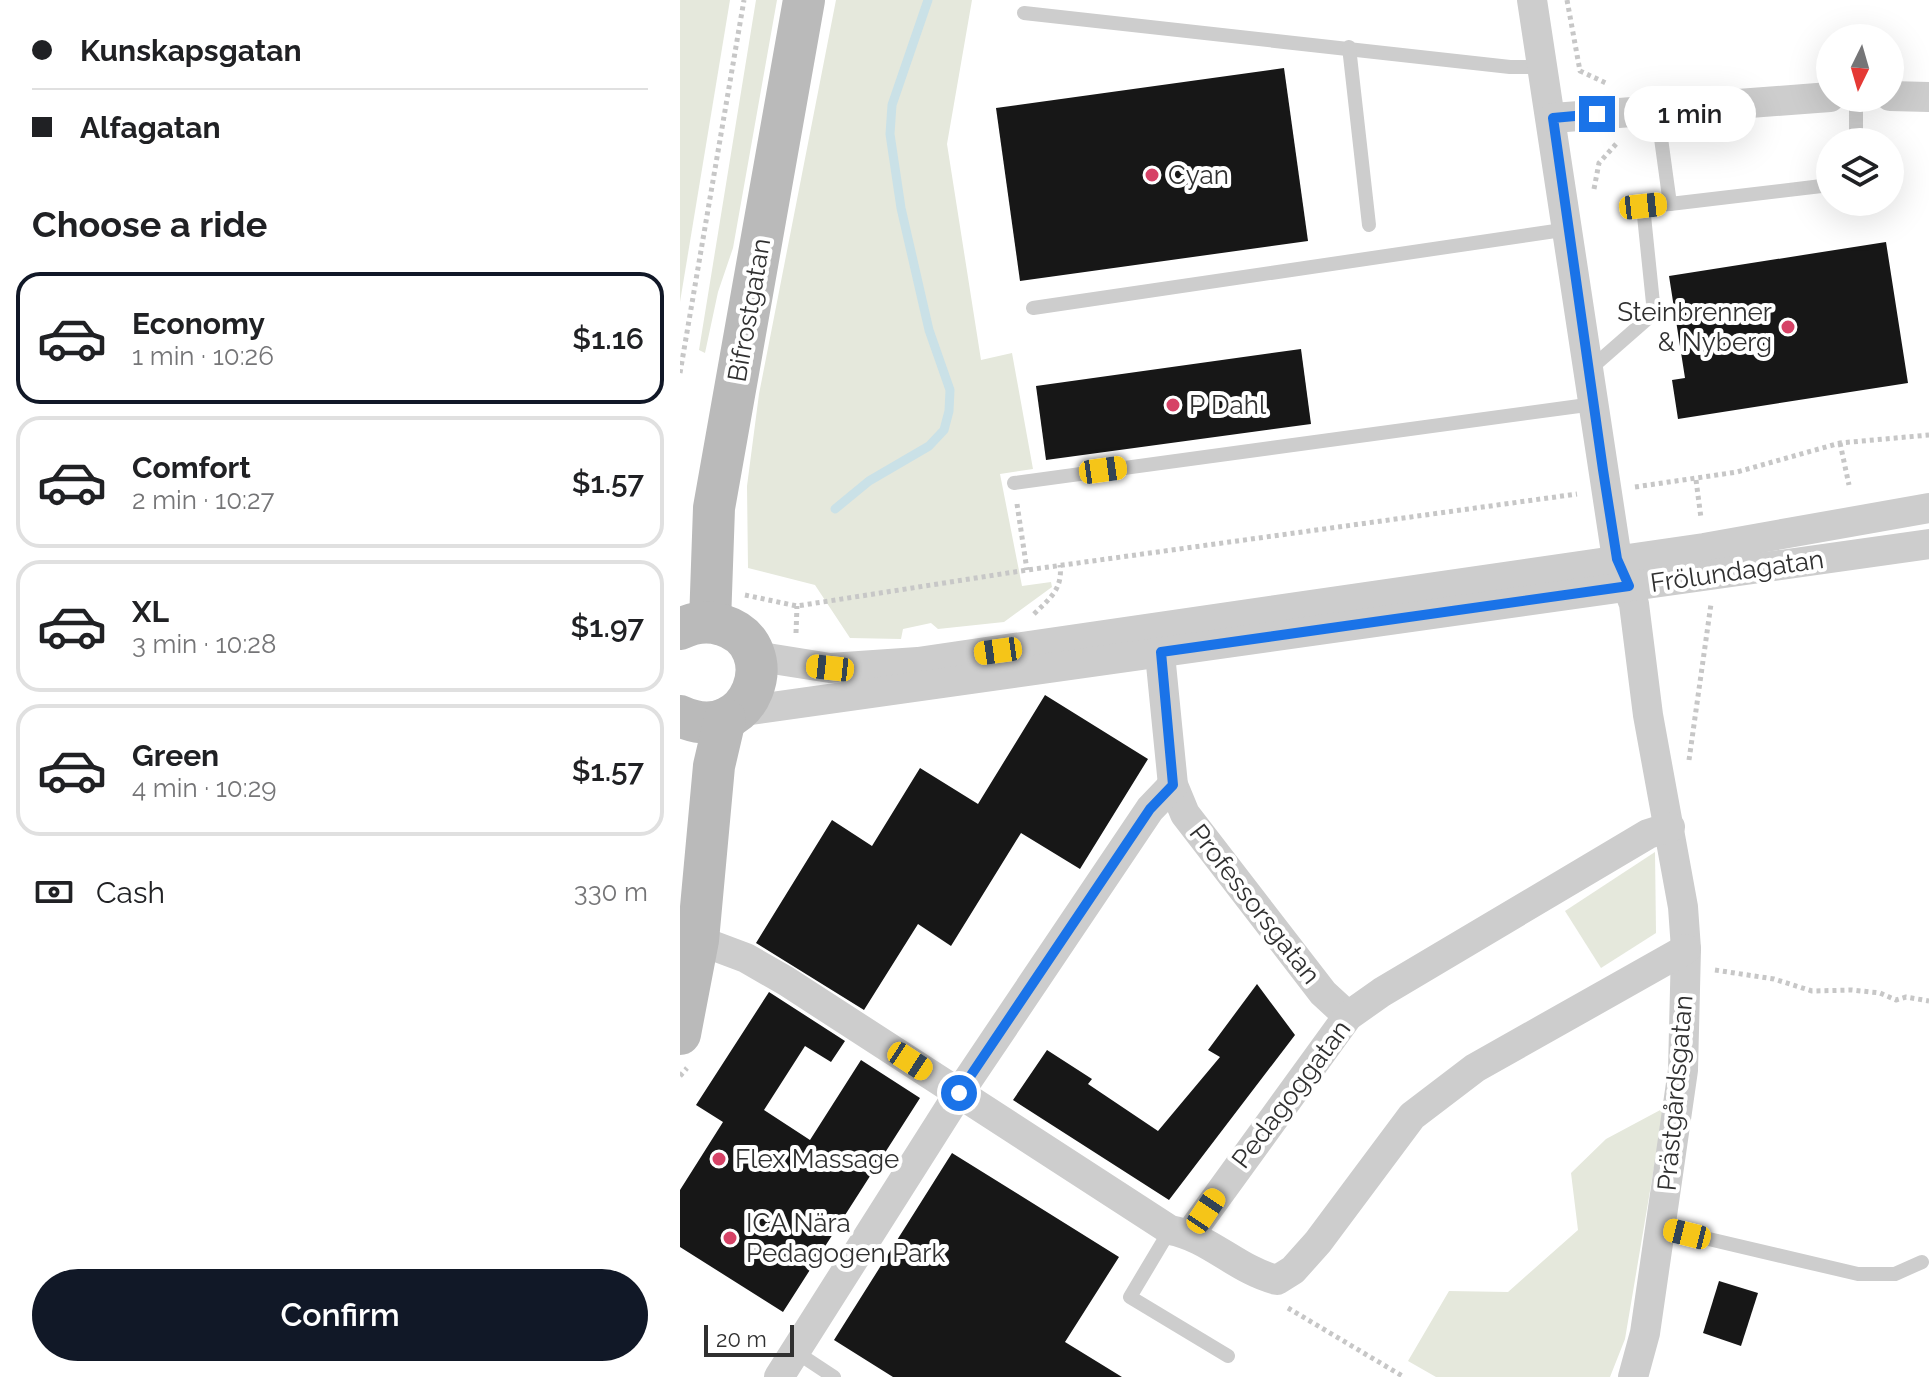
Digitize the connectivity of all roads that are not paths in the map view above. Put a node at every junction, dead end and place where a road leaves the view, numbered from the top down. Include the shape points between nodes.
1 (804, 0) edge
2 (1532, 0) edge
3 (1024, 13) dead end
4 (1349, 47) junction
5 (1543, 67) junction
6 (1904, 96) edge
7 (1929, 97) edge
8 (1816, 98) edge
9 (1657, 109) junction
10 (1553, 118) junction
11 (1816, 187) edge
12 (1670, 204) junction
13 (1369, 225) dead end
14 (1569, 229) junction
15 (1033, 308) dead end
16 (1589, 369) junction
17 (1594, 404) junction
18 (1014, 483) road end
19 (1929, 508) edge
20 (1929, 544) edge
21 (1706, 562) junction
22 (1623, 572) junction
23 (700, 615) edge
24 (1159, 640) junction
25 (754, 656) junction
26 (680, 716) edge
27 (731, 716) junction
28 (1173, 785) junction
29 (1670, 827) junction
30 (686, 933) edge
31 (1686, 960) junction
32 (1348, 1016) junction
33 (680, 1034) edge
34 (959, 1093) junction
35 (1662, 1228) junction
36 (1180, 1232) junction
37 (1922, 1262) dead end
38 (796, 1352) junction
39 (1228, 1356) dead end
40 (779, 1377) edge
41 (834, 1377) edge
42 (1633, 1377) edge

1 - 23 main road, Bifrostgatan via 714,508
2 - 5 street, Prästgårdsgatan
3 - 4 lane
4 - 5 lane
4 - 13 lane
5 - 10 street, Prästgårdsgatan
6 - 7 street
8 - 9 street
9 - 10 street
9 - 12 lane
10 - 14 street, Prästgårdsgatan
11 - 12 lane
12 - 16 lane via 1643,206 1654,313
14 - 15 lane
14 - 16 street, Prästgårdsgatan
16 - 17 street, Prästgårdsgatan
17 - 18 lane
17 - 22 street, Prästgårdsgatan
19 - 21 street, Frölundagatan
20 - 21 street, Frölundagatan
21 - 22 street, Frölundagatan
22 - 24 street, Frölundagatan
22 - 29 street, Prästgårdsgatan
23 - 25 main road via 737,632
24 - 25 street, Frölundagatan via 830,668
24 - 27 street, Frölundagatan
24 - 28 street
25 - 27 main road via 755,687
26 - 27 main road via 706,723
27 - 30 main road via 716,755 706,847
28 - 32 street, Professorsgatan via 1185,814 1323,993
28 - 34 street via 1150,809
29 - 31 street, Prästgårdsgatan
29 - 32 street, Pedagoggatan via 1648,834
30 - 33 main road
30 - 34 street via 786,981
31 - 35 street, Prästgårdsgatan via 1683,1070
31 - 36 street via 1475,1068 1412,1116 1318,1242 1277,1280
32 - 36 street, Pedagoggatan
34 - 36 street
34 - 38 street
35 - 37 lane via 1858,1274 1895,1274
35 - 42 street, Prästgårdsgatan
36 - 39 lane via 1130,1297
38 - 40 street
38 - 41 lane

